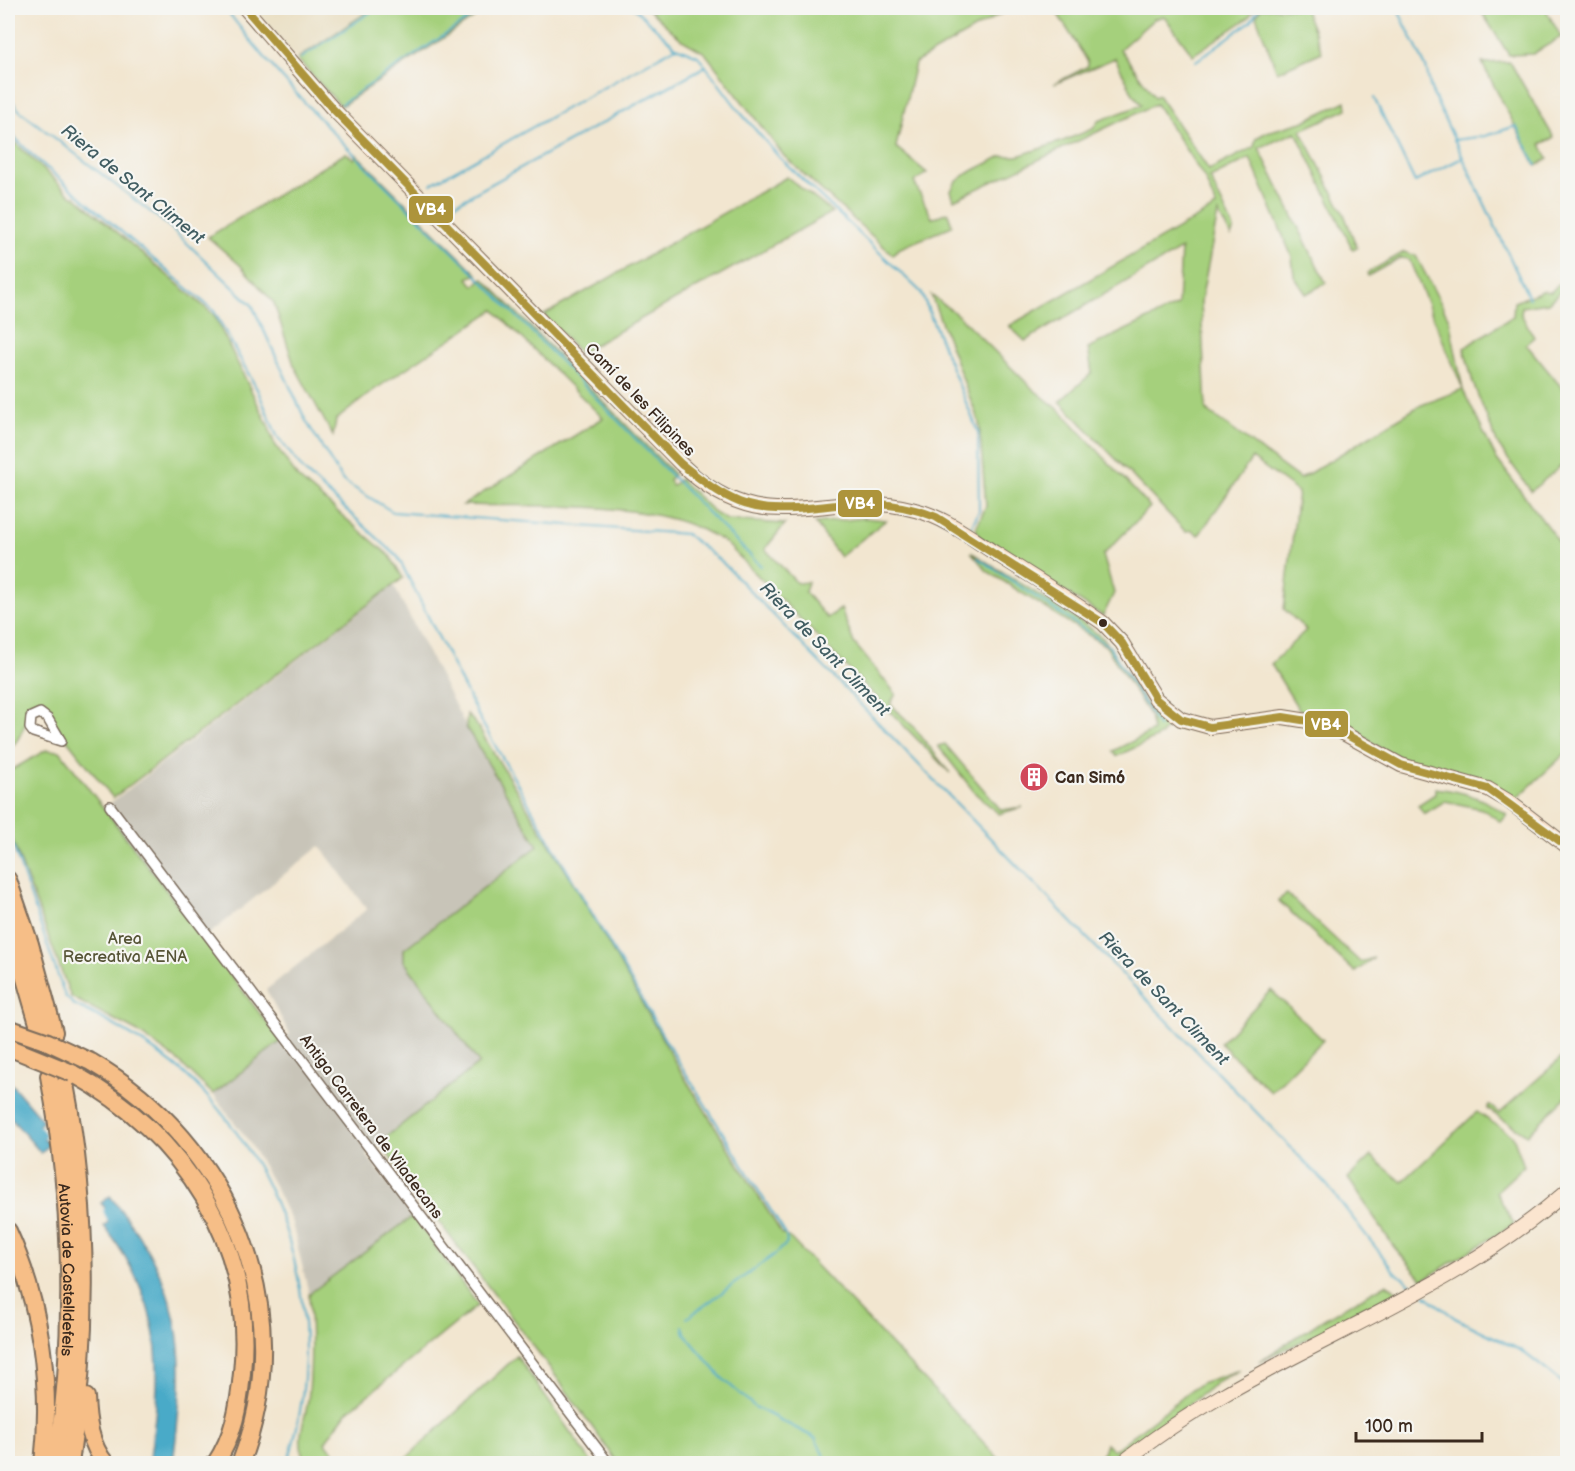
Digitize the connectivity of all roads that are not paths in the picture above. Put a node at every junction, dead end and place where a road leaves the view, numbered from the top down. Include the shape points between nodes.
1 (245, 8) edge
2 (110, 806) dead end
3 (1568, 847) edge
4 (8, 880) edge
5 (8, 920) edge
6 (8, 1028) edge
7 (8, 1052) edge
8 (50, 1076) dead end
9 (68, 1078) junction
10 (1568, 1190) edge
11 (8, 1231) edge
12 (82, 1344) junction
13 (44, 1464) edge
14 (56, 1464) edge
15 (70, 1464) edge
16 (106, 1464) edge
17 (215, 1464) edge
18 (240, 1464) edge
19 (609, 1464) edge
20 (1121, 1464) edge

1 - 3 main road, Camí de les Filipines via 332,108 708,487 739,502 773,510 878,505 922,512 956,528 1064,596 1113,633 1131,655 1156,699 1181,719 1210,727 1283,717 1327,724 1401,765 1488,789
2 - 19 street, Antiga Carretera de Viladecans
4 - 5 highway via 30,944 47,1030
6 - 18 highway, bridge via 91,1062 133,1088 184,1136 218,1185 242,1235 258,1294 262,1360 254,1422
7 - 9 highway, bridge
8 - 14 highway, Autovia de Castelldefels via 63,1172 70,1301
9 - 12 highway, Autovia de Castelldefels via 82,1238
9 - 17 highway via 97,1086 170,1147 202,1192 225,1242 241,1306 243,1364 236,1418
10 - 20 main road via 1510,1235 1432,1284 1228,1390
11 - 13 highway via 24,1272 42,1348 46,1380
12 - 15 highway, Autovia de Castelldefels
12 - 16 highway via 91,1433

